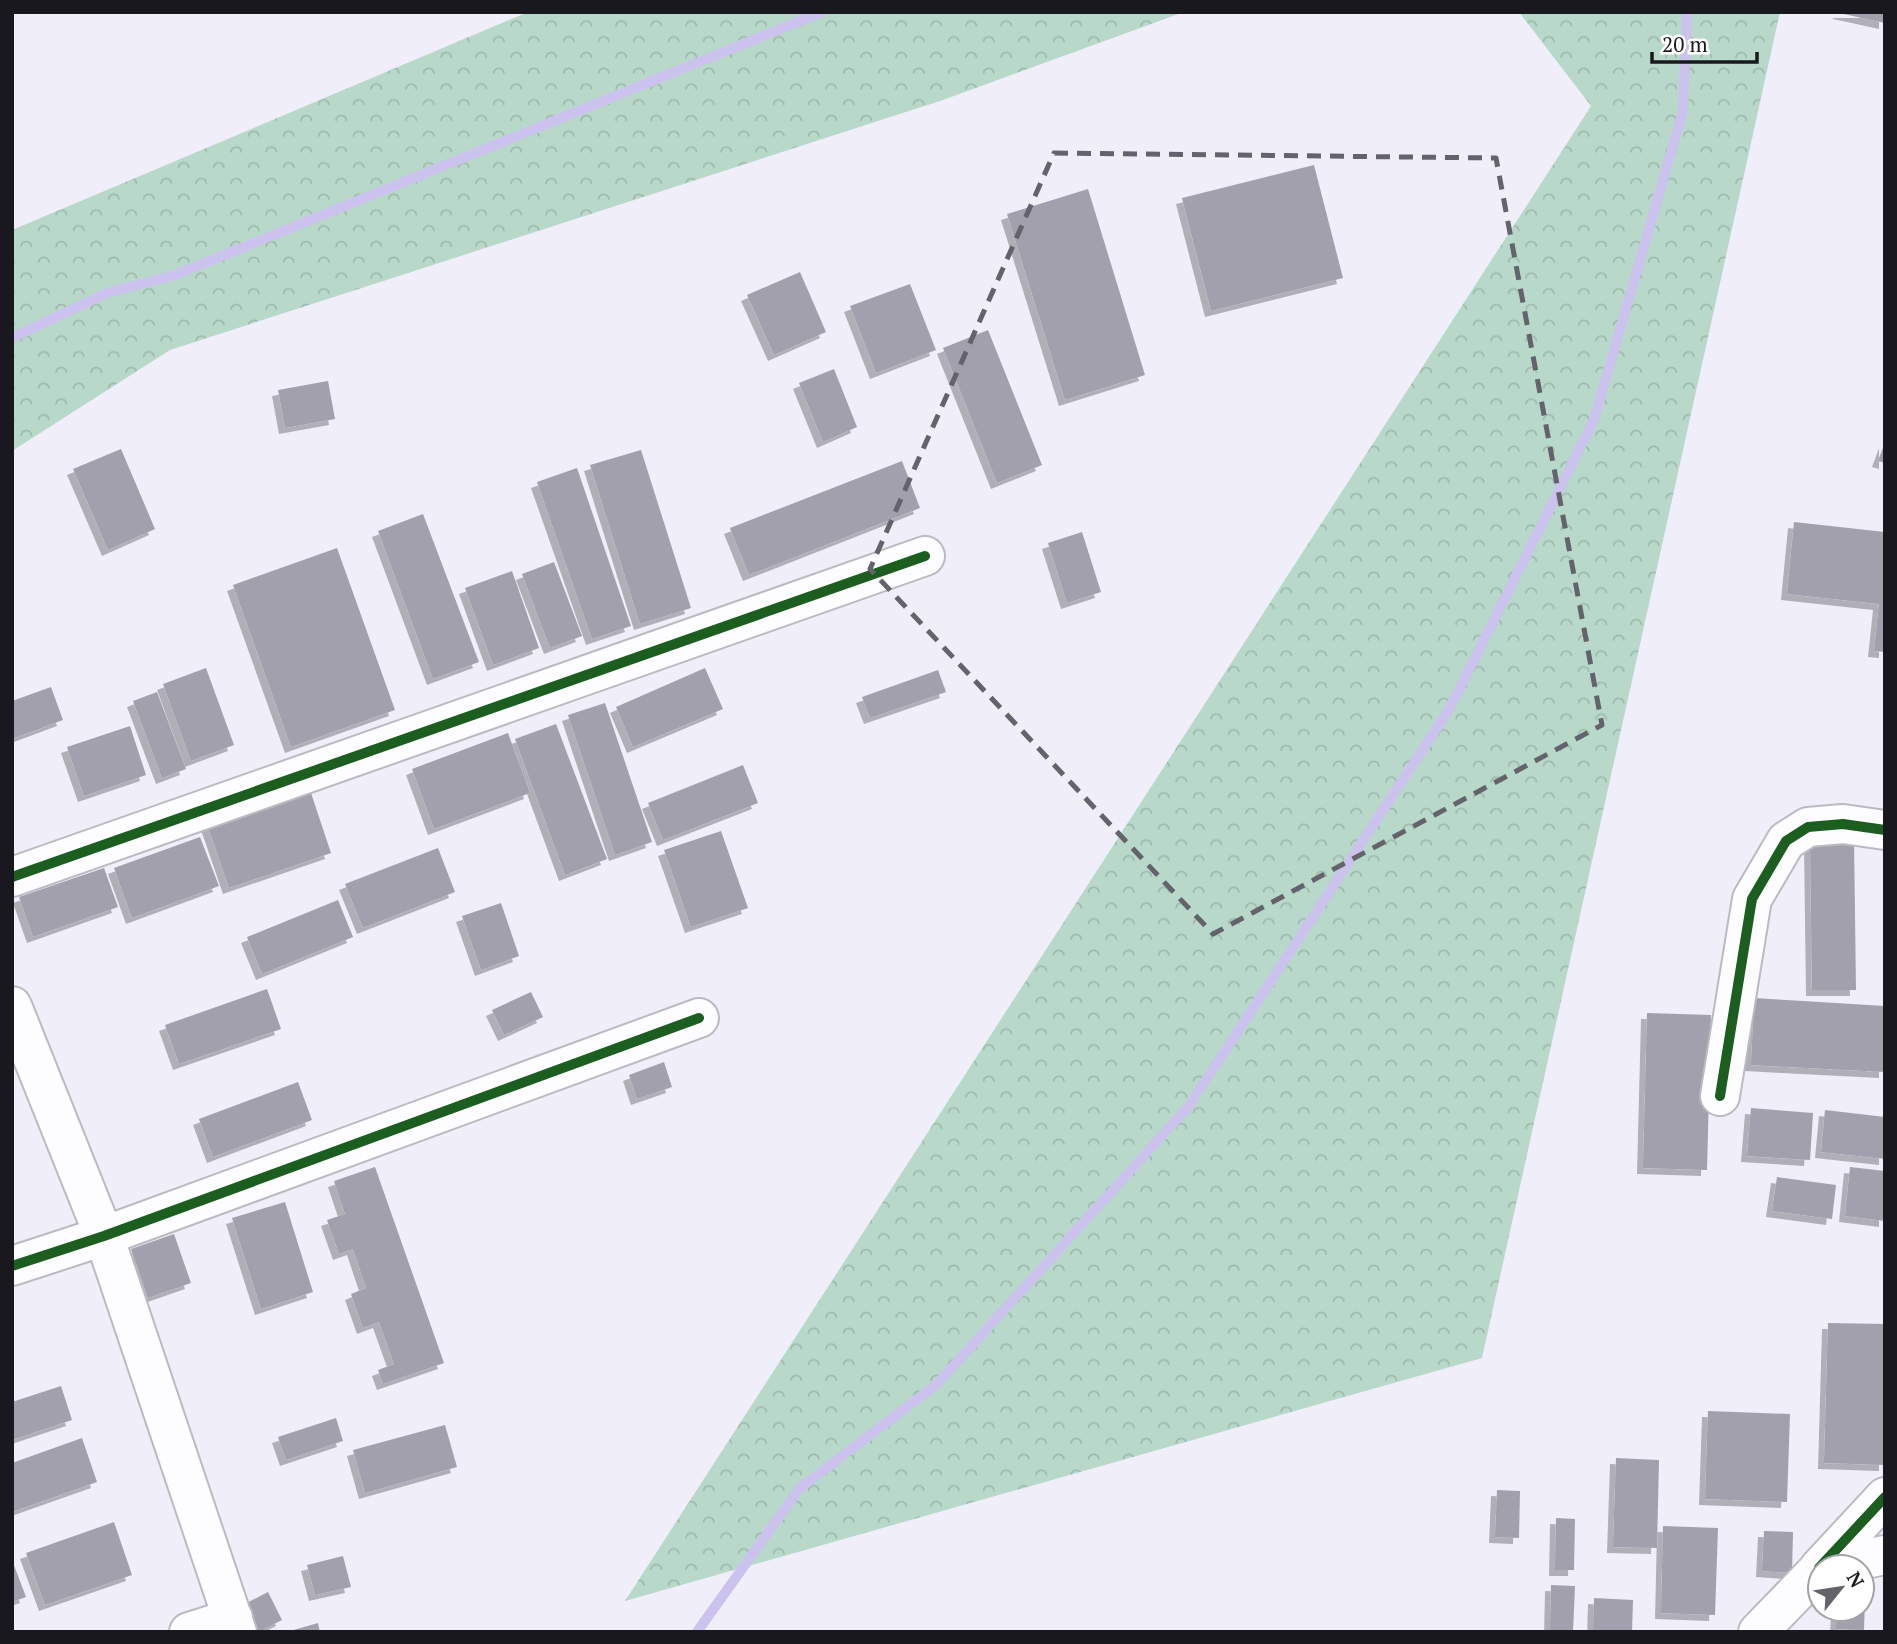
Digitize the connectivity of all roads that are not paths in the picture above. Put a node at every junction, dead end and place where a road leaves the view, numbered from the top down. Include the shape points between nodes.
1 (925, 556) dead end
2 (1885, 830) edge
3 (12, 877) edge
4 (699, 1018) dead end
5 (16, 1027) edge
6 (1720, 1096) dead end
7 (104, 1236) junction
8 (12, 1266) edge
9 (1885, 1497) edge
10 (1835, 1553) edge
11 (1806, 1583) edge
12 (235, 1625) edge
13 (189, 1632) edge
14 (1758, 1632) edge

1 - 3 street
2 - 6 street via 1843,824 1808,827 1786,841 1752,899
4 - 7 street
5 - 7 street
7 - 8 street
7 - 12 street
9 - 10 street
11 - 14 street
12 - 13 street

